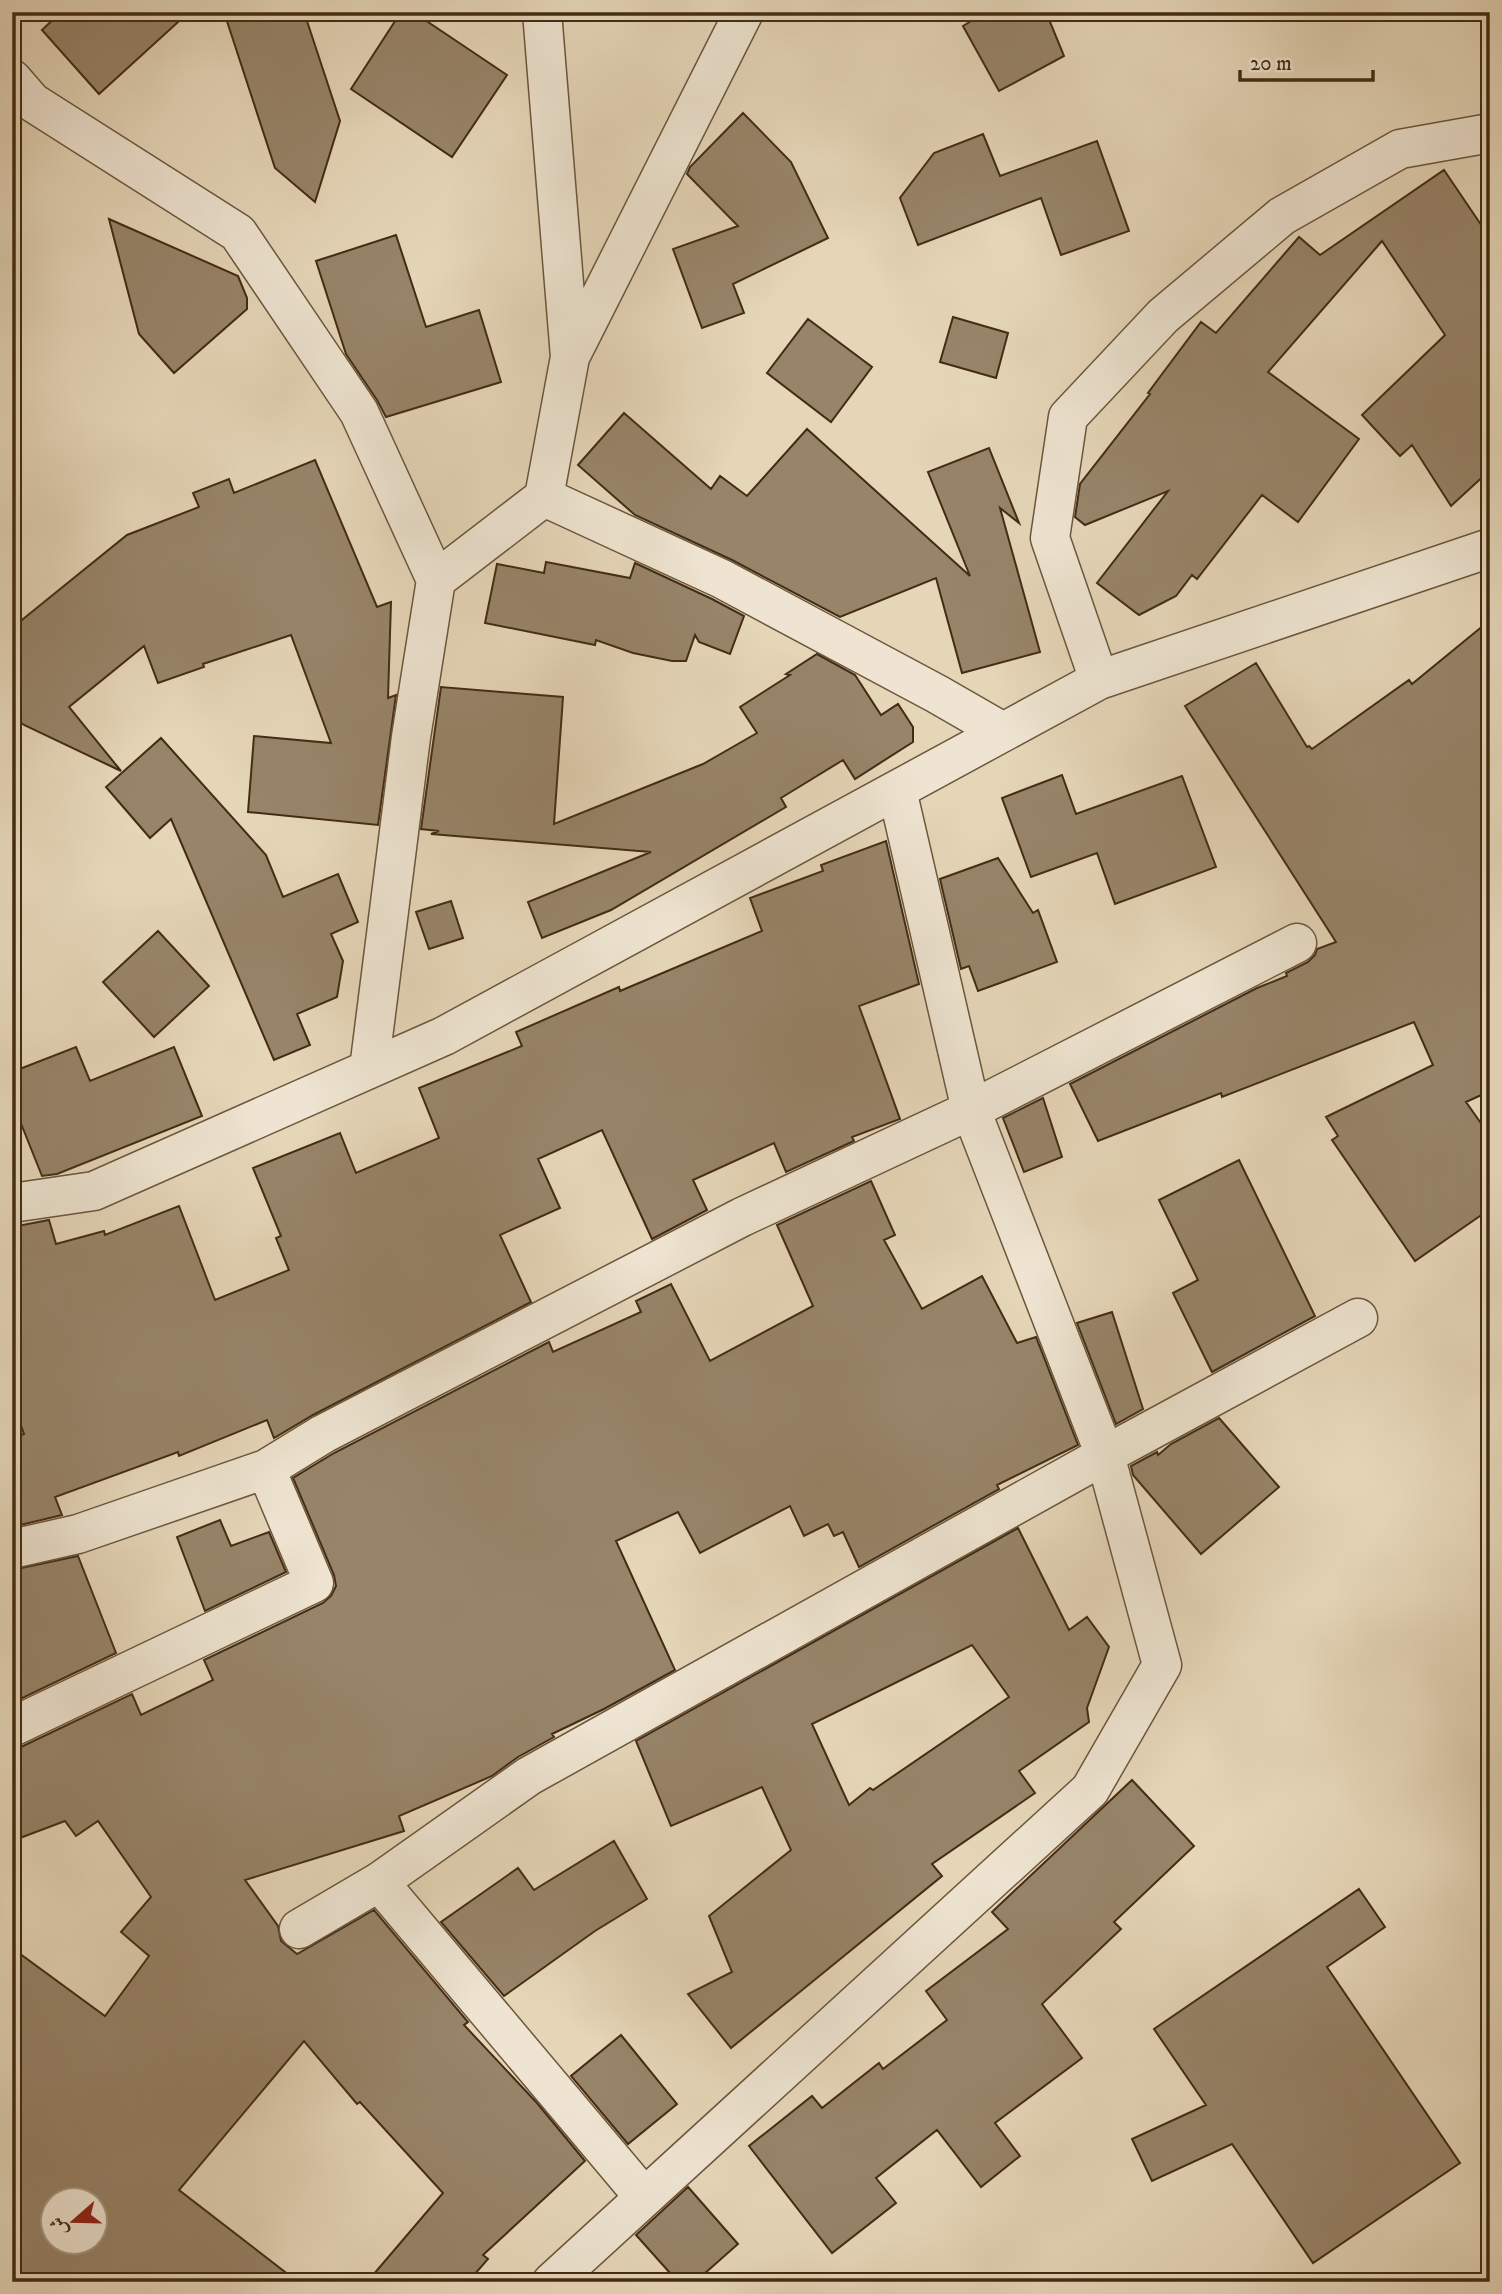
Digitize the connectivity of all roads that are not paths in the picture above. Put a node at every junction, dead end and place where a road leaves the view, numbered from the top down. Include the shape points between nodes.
1 (542, 12) edge
2 (744, 12) edge
3 (12, 79) edge
4 (1490, 133) edge
5 (570, 357) junction
6 (544, 497) junction
7 (1490, 548) edge
8 (436, 580) junction
9 (1099, 680) junction
10 (1003, 732) junction
11 (897, 790) junction
12 (1297, 943) dead end
13 (369, 1069) junction
14 (971, 1110) junction
15 (12, 1203) edge
16 (1358, 1318) dead end
17 (1105, 1455) junction
18 (266, 1469) junction
19 (12, 1549) edge
20 (12, 1727) edge
21 (379, 1882) junction
22 (299, 1929) dead end
23 (644, 2197) junction
24 (552, 2282) edge

1 - 5 street
2 - 5 street
3 - 8 street via 32,102 239,233 359,412
4 - 9 street via 1400,149 1282,216 1163,316 1068,417 1050,538
5 - 6 street
6 - 8 street
6 - 10 street via 722,579
7 - 9 street
8 - 13 street
9 - 10 street
10 - 11 street
11 - 13 street via 444,1036
11 - 14 street
12 - 14 street
13 - 15 street via 94,1191
14 - 17 street
14 - 18 street via 742,1217 323,1434
16 - 17 street
17 - 21 street via 529,1776
17 - 23 street via 1162,1665 1090,1790
18 - 19 street via 78,1534
18 - 20 street via 314,1583
21 - 22 street
21 - 23 street
23 - 24 street

